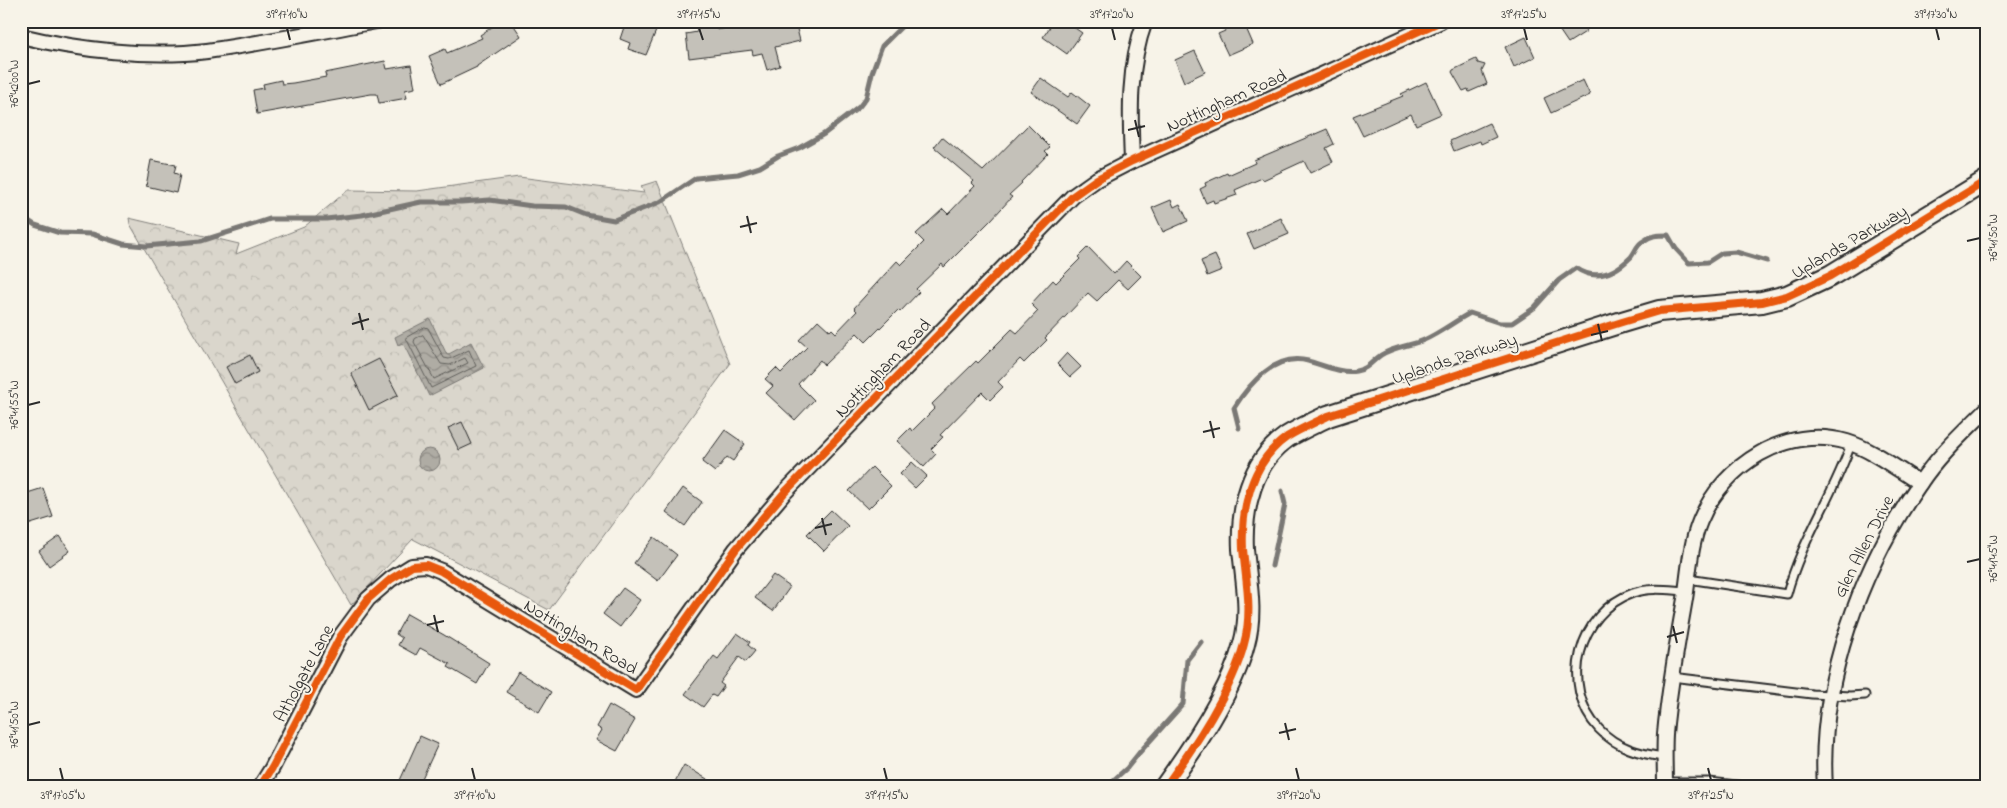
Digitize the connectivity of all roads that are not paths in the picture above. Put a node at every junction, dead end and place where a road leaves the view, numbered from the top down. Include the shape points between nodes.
1 (377, 21) edge
2 (1145, 21) edge
3 (1442, 21) edge
4 (21, 36) edge
5 (1132, 161) junction
6 (1986, 180) edge
7 (1986, 410) edge
8 (1851, 444) junction
9 (1920, 483) junction
10 (412, 566) joint
11 (1687, 585) junction
12 (1672, 677) junction
13 (1865, 695) dead end
14 (1831, 696) junction
15 (1664, 757) junction
16 (1665, 784) edge
17 (260, 787) edge
18 (1165, 787) edge
19 (1755, 787) edge
20 (1825, 787) edge

1 - 4 street via 206,51 154,53 53,44
2 - 5 street via 1132,71
3 - 5 street, Nottingham Road
5 - 10 street, Nottingham Road via 1073,196 785,492 736,549 636,690 441,571 426,565
6 - 18 street, Uplands Parkway via 1830,276 1787,296 1762,302 1660,311 1328,416 1286,438 1270,453 1256,474 1242,522 1249,595 1244,644 1215,711
7 - 9 street, Glen Allen Drive
8 - 9 street
8 - 11 street via 1824,438 1786,442 1761,452 1738,469 1717,493 1701,519
8 - 11 lane via 1836,483 1799,556 1787,594
9 - 14 street, Glen Allen Drive via 1883,545 1861,592 1841,652
10 - 17 street, Atholgate Lane via 368,599 340,637
11 - 12 street
11 - 15 lane via 1643,591 1620,599 1597,618 1587,632 1578,663 1582,700 1598,728 1620,746
12 - 14 lane
12 - 15 street
13 - 14 lane
14 - 20 street, Glen Allen Drive
15 - 16 street
16 - 19 lane via 1709,782

